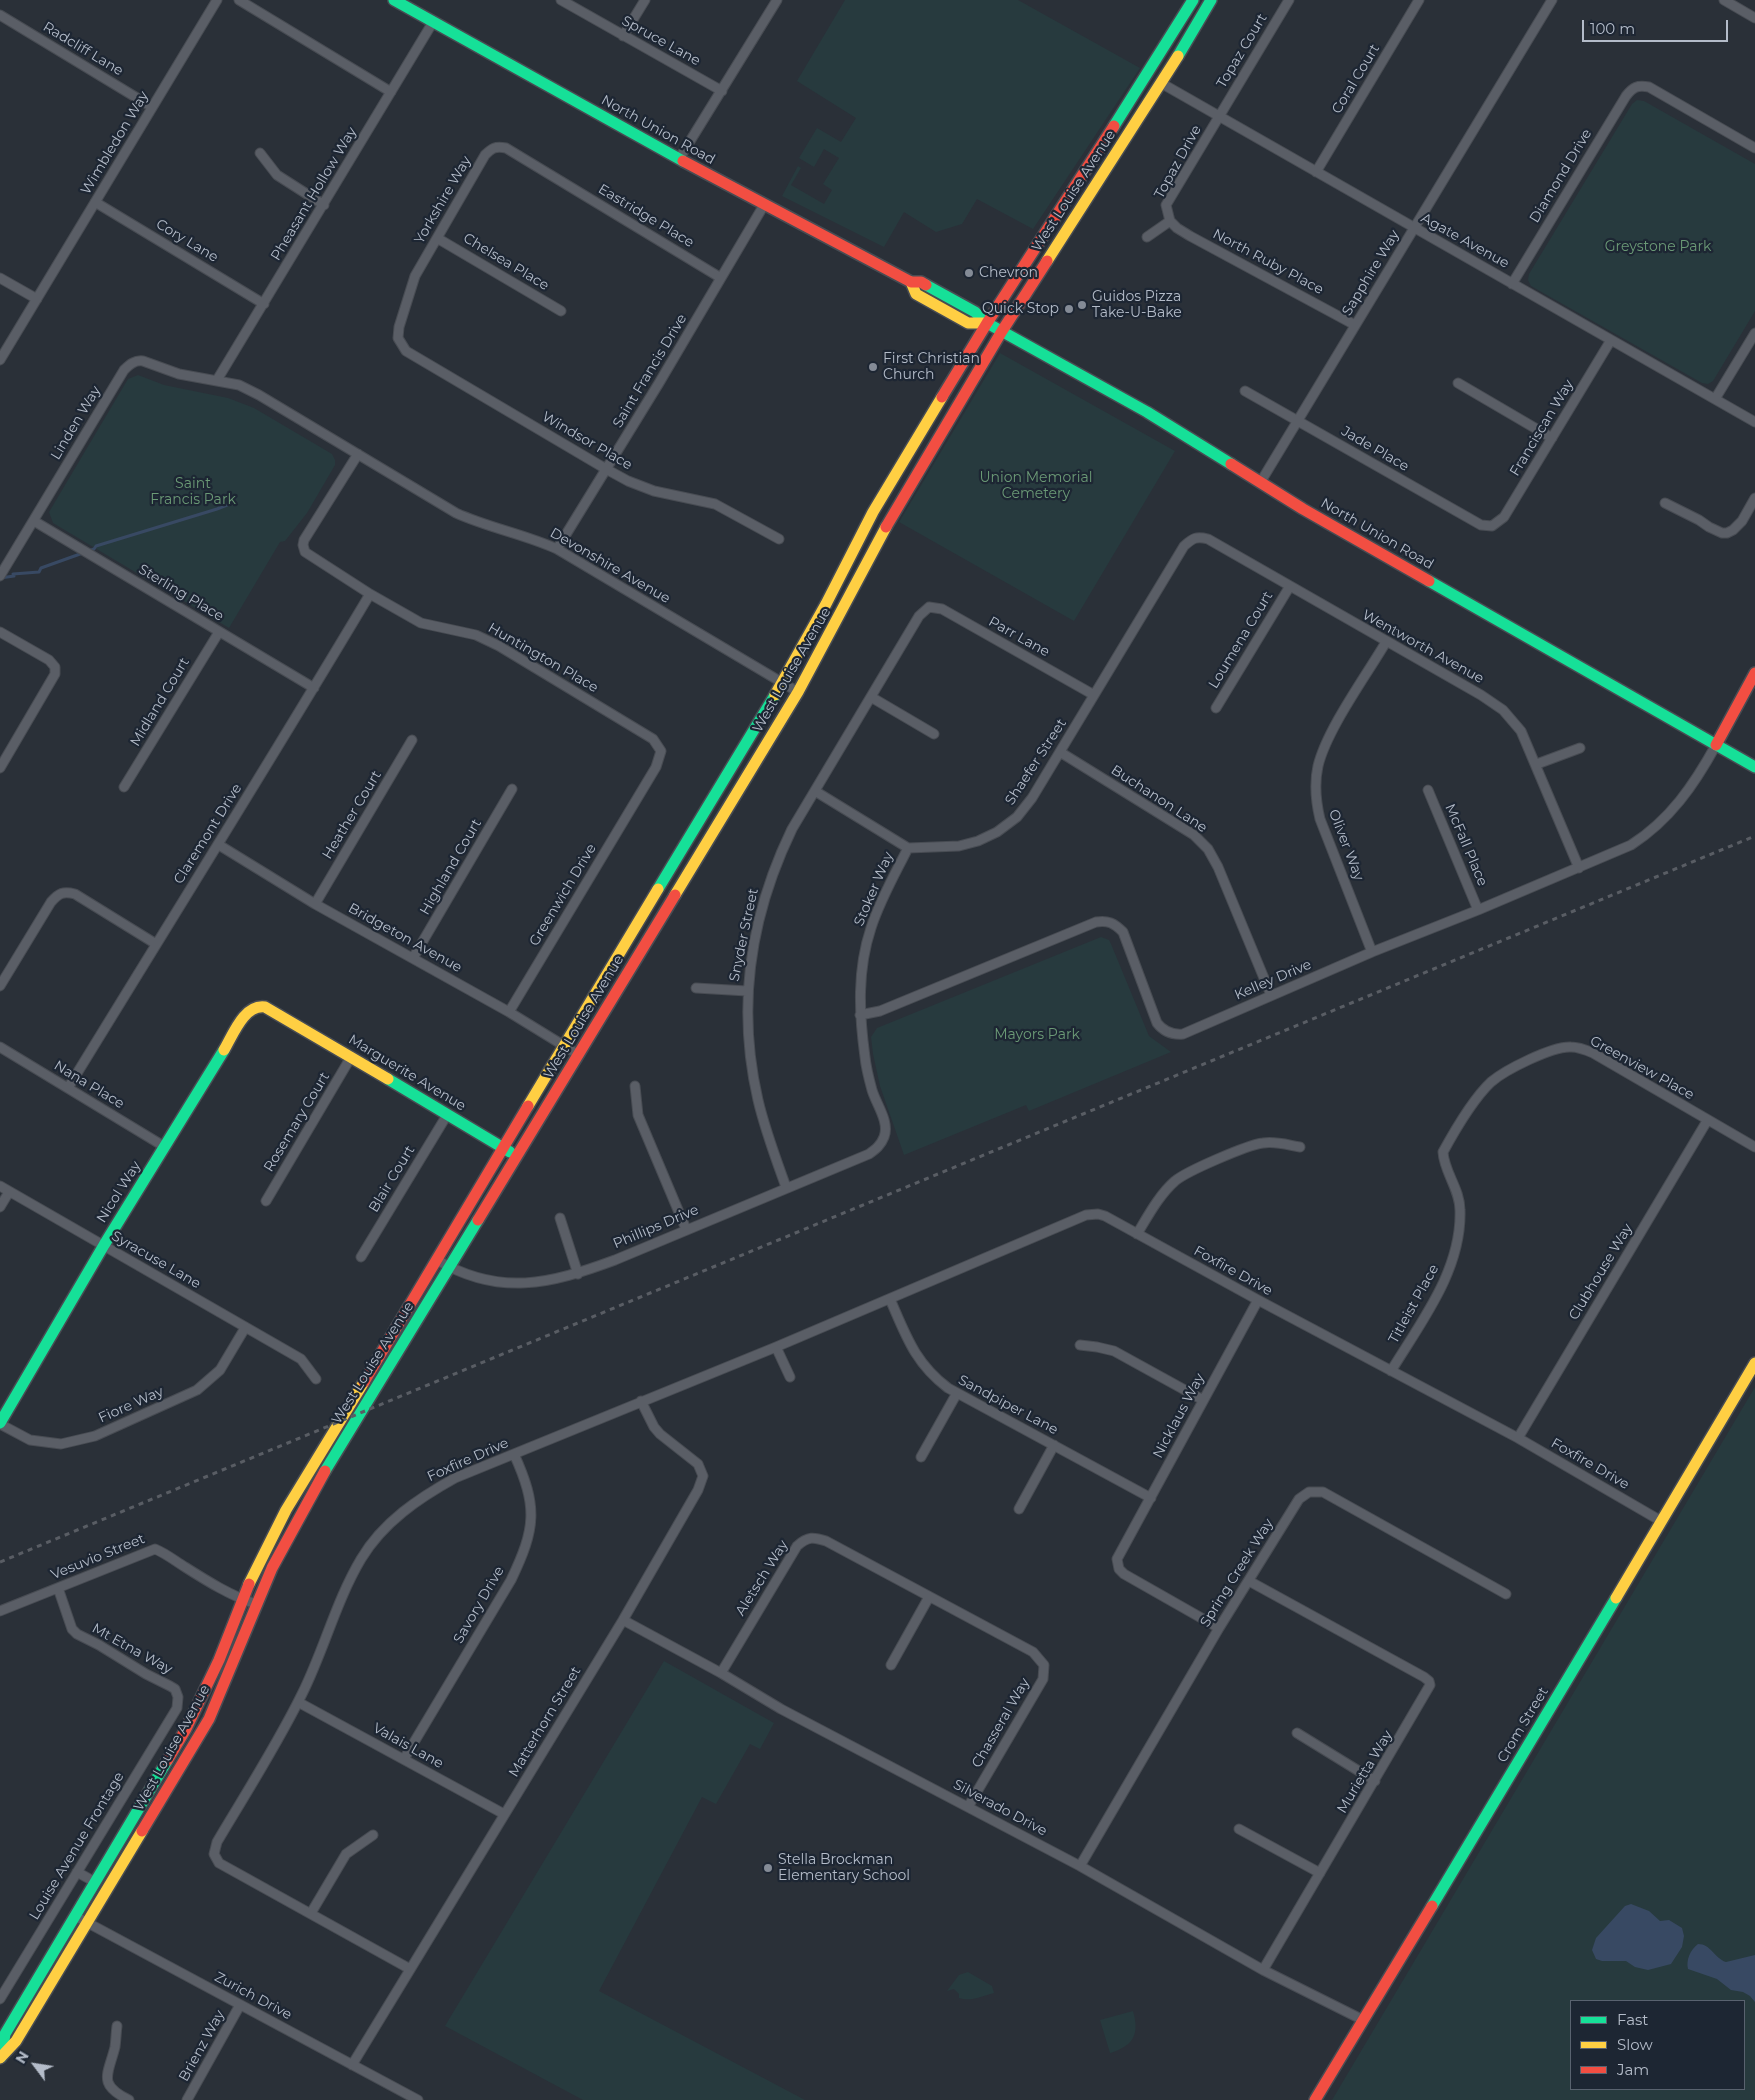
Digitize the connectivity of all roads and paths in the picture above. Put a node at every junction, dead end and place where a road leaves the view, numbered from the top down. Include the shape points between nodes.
1 (217, 0) edge
2 (239, 0) edge
3 (394, 0) edge
4 (561, 0) edge
5 (645, 0) edge
6 (777, 0) edge
7 (1193, 0) edge
8 (1211, 0) edge
9 (1289, 0) edge
10 (1419, 0) edge
11 (1552, 0) edge
12 (1724, 0) edge
13 (0, 15) edge
14 (1755, 18) edge
15 (433, 22) junction
16 (624, 36) junction
17 (1162, 83) junction
18 (722, 91) junction
19 (391, 92) junction
20 (152, 107) junction
21 (1218, 117) junction
22 (1755, 148) edge
23 (260, 154) dead end
24 (679, 159) junction
25 (1316, 172) junction
26 (558, 179) joint
27 (95, 202) junction
28 (324, 205) junction
29 (764, 205) junction
30 (1170, 221) junction
31 (1414, 228) junction
32 (1147, 237) dead end
33 (437, 238) junction
34 (0, 278) edge
35 (721, 278) junction
36 (1512, 284) junction
37 (37, 299) junction
38 (264, 304) junction
39 (561, 311) dead end
40 (987, 323) junction
41 (1356, 324) junction
42 (1002, 331) junction
43 (1755, 333) edge
44 (398, 338) joint
45 (1611, 340) junction
46 (0, 360) edge
47 (217, 380) junction
48 (1458, 383) dead end
49 (1246, 391) dead end
50 (1715, 399) junction
51 (1298, 420) junction
52 (1755, 422) edge
53 (1552, 438) junction
54 (358, 454) junction
55 (606, 470) junction
56 (1260, 483) junction
57 (1755, 498) edge
58 (1665, 503) dead end
59 (34, 521) junction
60 (1492, 526) joint
61 (779, 539) dead end
62 (557, 549) junction
63 (1179, 554) joint
64 (0, 576) edge
65 (1290, 586) junction
66 (370, 594) junction
67 (929, 608) joint
68 (0, 632) edge
69 (219, 632) junction
70 (1386, 642) junction
71 (1755, 673) edge
72 (782, 684) junction
73 (314, 688) junction
74 (798, 692) junction
75 (1094, 695) junction
76 (872, 697) junction
77 (1216, 708) dead end
78 (934, 734) dead end
79 (412, 740) dead end
80 (1716, 744) junction
81 (1580, 748) dead end
82 (1060, 752) junction
83 (1537, 764) junction
84 (1755, 766) edge
85 (0, 768) edge
86 (124, 787) dead end
87 (512, 789) dead end
88 (1428, 790) dead end
89 (815, 791) junction
90 (641, 792) joint
91 (219, 845) junction
92 (908, 848) junction
93 (1579, 868) junction
94 (315, 904) junction
95 (1478, 910) junction
96 (156, 944) junction
97 (1372, 952) junction
98 (413, 958) junction
99 (0, 986) edge
100 (696, 988) dead end
101 (747, 991) junction
102 (1271, 996) junction
103 (509, 1012) junction
104 (281, 1015) joint
105 (860, 1015) junction
106 (0, 1046) edge
107 (564, 1046) junction
108 (579, 1054) junction
109 (352, 1057) junction
110 (635, 1086) dead end
111 (68, 1088) junction
112 (447, 1115) junction
113 (1708, 1121) junction
114 (165, 1147) junction
115 (879, 1147) joint
116 (503, 1148) junction
117 (1300, 1148) dead end
118 (1755, 1148) edge
119 (517, 1157) junction
120 (0, 1186) edge
121 (786, 1188) junction
122 (1456, 1190) joint
123 (9, 1192) junction
124 (266, 1200) dead end
125 (0, 1207) edge
126 (560, 1218) dead end
127 (686, 1230) junction
128 (1137, 1234) junction
129 (104, 1245) junction
130 (361, 1257) dead end
131 (437, 1260) junction
132 (450, 1267) junction
133 (578, 1274) junction
134 (890, 1299) junction
135 (1258, 1300) junction
136 (245, 1328) junction
137 (1080, 1345) dead end
138 (776, 1347) junction
139 (1755, 1363) edge
140 (1391, 1371) junction
141 (790, 1377) dead end
142 (316, 1380) dead end
143 (957, 1393) junction
144 (1204, 1400) junction
145 (641, 1401) junction
146 (0, 1424) edge
147 (1518, 1438) junction
148 (1054, 1444) junction
149 (514, 1454) junction
150 (921, 1457) dead end
151 (1150, 1498) junction
152 (1019, 1509) dead end
153 (1661, 1521) junction
154 (847, 1553) joint
155 (1249, 1581) junction
156 (58, 1588) junction
157 (1506, 1594) dead end
158 (928, 1597) junction
159 (242, 1599) junction
160 (256, 1604) junction
161 (0, 1611) edge
162 (623, 1620) junction
163 (1219, 1628) junction
164 (891, 1665) dead end
165 (721, 1672) junction
166 (298, 1702) junction
167 (177, 1708) joint
168 (1297, 1734) dead end
169 (404, 1759) junction
170 (1375, 1780) junction
171 (968, 1807) junction
172 (504, 1814) junction
173 (1239, 1829) dead end
174 (373, 1835) dead end
175 (1080, 1866) junction
176 (77, 1872) junction
177 (1320, 1873) junction
178 (95, 1882) junction
179 (310, 1913) junction
180 (75, 1916) junction
181 (88, 1922) junction
182 (410, 1969) junction
183 (1263, 1970) junction
184 (0, 1999) edge
185 (240, 2005) junction
186 (1364, 2020) junction
187 (117, 2026) dead end
188 (0, 2058) edge
189 (352, 2065) junction
190 (129, 2100) edge
191 (187, 2100) edge
192 (418, 2100) edge
193 (1315, 2100) edge

1 - 20 street, Wimbledon Way
2 - 19 street
3 - 15 main road, North Union Road
4 - 16 street, Spruce Lane
5 - 16 street
6 - 18 street
7 - 40 main road, West Louise Avenue
8 - 17 main road, West Louise Avenue
9 - 21 street, Topaz Court
10 - 25 street, Coral Court
11 - 31 street, Sapphire Way
12 - 14 street
13 - 20 street, Radcliff Lane
15 - 19 street, Pheasant Hollow Way
15 - 24 main road, North Union Road
16 - 18 street, Spruce Lane
17 - 21 street, Agate Avenue
17 - 42 main road, West Louise Avenue
18 - 24 street
19 - 28 street, Pheasant Hollow Way
20 - 27 street, Wimbledon Way
21 - 25 street, Agate Avenue
21 - 30 street, Topaz Drive via 1166,205
22 - 36 street, Diamond Drive via 1649,87 1633,88
23 - 28 street via 277,175
24 - 29 main road, North Union Road
25 - 31 street, Agate Avenue
26 - 33 street, Yorkshire Way via 506,148 492,148
26 - 35 street, Eastridge Place
27 - 37 street, Wimbledon Way
27 - 38 street, Cory Lane
28 - 38 street, Pheasant Hollow Way
29 - 35 street, Saint Francis Drive
29 - 40 main road, North Union Road via 911,282 921,282 975,312
30 - 32 street
30 - 41 street, North Ruby Place via 1190,236
31 - 36 street, Agate Avenue
31 - 41 street, Sapphire Way
33 - 39 street, Chelsea Place
33 - 44 street, Yorkshire Way via 415,276
34 - 37 street
35 - 55 street, Saint Francis Drive
36 - 45 street, Agate Avenue
37 - 46 street, Wimbledon Way
38 - 47 street, Pheasant Hollow Way
40 - 42 main road, North Union Road
40 - 72 main road, West Louise Avenue via 873,512
41 - 51 street, Sapphire Way
42 - 56 main road, North Union Road via 1147,412
42 - 74 main road, West Louise Avenue via 877,541
43 - 50 street
44 - 55 street, Windsor Place via 406,351
45 - 50 street, Agate Avenue
45 - 53 street, Franciscan Way
47 - 54 street, Devonshire Avenue via 259,394
47 - 59 street, Linden Way via 179,374 143,361 129,365
48 - 53 street
49 - 51 street, Jade Place
50 - 52 street, Agate Avenue
51 - 56 street, Sapphire Way
51 - 60 street, Jade Place via 1481,525
53 - 60 street, Franciscan Way via 1504,517
54 - 62 street, Devonshire Avenue via 456,513
54 - 66 street, Huntington Place via 303,545 309,556
55 - 61 street, Windsor Place via 654,491 715,504
55 - 62 street, Saint Francis Drive
56 - 80 main road, North Union Road
57 - 58 street via 1742,521 1727,533 1709,528 1700,520
59 - 64 street, Linden Way
59 - 69 street, Sterling Place
62 - 72 street, Devonshire Avenue
63 - 65 street, Wentworth Avenue via 1193,537 1198,536
63 - 75 street, Shaefer Street
65 - 70 street, Wentworth Avenue
65 - 77 street, Loumena Court
66 - 73 street, Claremont Drive
66 - 90 street, Huntington Place via 421,623 476,635 499,646 652,738 660,746 661,755
67 - 75 street, Parr Lane via 942,609
67 - 76 street, Snyder Street via 919,616
68 - 85 street via 49,660 55,674
69 - 73 street, Sterling Place
69 - 86 street, Midland Court
70 - 83 street, Wentworth Avenue via 1503,710 1521,731
70 - 97 street, Oliver Way via 1326,745 1316,783 1320,819
71 - 80 main road
72 - 74 street, Devonshire Avenue
72 - 107 main road, West Louise Avenue
73 - 91 street, Claremont Drive
74 - 108 main road, West Louise Avenue
75 - 82 street, Shaefer Street
76 - 78 street
76 - 89 street, Snyder Street
79 - 94 street, Heather Court
80 - 84 main road, North Union Road
80 - 93 street, Kelley Drive via 1686,794 1667,817 1631,845
81 - 83 street
82 - 92 street, Shaefer Street via 1032,798 997,832 959,846
82 - 102 street, Buchanon Lane via 1194,835 1208,849
83 - 93 street, Wentworth Avenue
87 - 98 street, Highland Court
88 - 95 street, McFall Place
89 - 92 street
89 - 101 street, Snyder Street via 778,858 763,901
90 - 103 street, Greenwich Drive
91 - 94 street, Bridgeton Avenue
91 - 96 street, Claremont Drive
92 - 105 street, Stoker Way via 871,928 861,970
93 - 95 street, Kelley Drive
94 - 98 street, Bridgeton Avenue
95 - 97 street, Kelley Drive
96 - 99 street via 75,894 65,892 58,894 41,918
96 - 111 street, Claremont Drive
97 - 102 street, Kelley Drive
98 - 103 street, Bridgeton Avenue
100 - 101 street
101 - 121 street, Snyder Street via 750,1051 758,1100
102 - 105 street, Kelley Drive via 1183,1034 1165,1031 1157,1023 1123,932 1116,925 1104,921 880,1011
103 - 107 street, Bridgeton Avenue
104 - 109 main road, Marguerite Avenue
104 - 114 main road, Nicol Way via 259,1005 252,1007
105 - 115 street, Stoker Way via 865,1061 884,1122 884,1137
106 - 111 street, Nana Place
107 - 108 street, Bridgeton Avenue
107 - 116 main road, West Louise Avenue
108 - 119 main road, West Louise Avenue
109 - 112 main road, Marguerite Avenue
109 - 124 street, Rosemary Court
110 - 127 street via 638,1115
111 - 114 street, Nana Place
112 - 116 main road, Marguerite Avenue
112 - 130 street, Blair Court
113 - 118 street, Greenview Place
113 - 122 street, Greenview Place via 1593,1053 1570,1046 1558,1048 1505,1072 1479,1096 1443,1152
113 - 147 street, Clubhouse Way
114 - 129 main road, Nicol Way
115 - 121 street, Phillips Drive via 870,1154
116 - 119 main road, Marguerite Avenue
116 - 131 main road, West Louise Avenue
117 - 128 street via 1276,1142 1260,1143 1190,1171 1162,1196
119 - 132 main road, West Louise Avenue
120 - 123 street, Syracuse Lane
121 - 127 street, Phillips Drive
122 - 140 street, Titleist Place via 1460,1238 1453,1261 1438,1293
123 - 125 street
123 - 129 street, Syracuse Lane
126 - 133 street
127 - 133 street, Phillips Drive
128 - 134 street, Foxfire Drive via 1105,1216 1086,1216
128 - 135 street, Foxfire Drive
129 - 136 street, Syracuse Lane
129 - 146 main road, Nicol Way
131 - 132 street, Phillips Drive
131 - 159 main road, West Louise Avenue via 286,1510
132 - 133 street, Phillips Drive via 472,1277 510,1283 536,1283
132 - 160 main road, West Louise Avenue via 337,1450 288,1536
134 - 138 street, Foxfire Drive
134 - 143 street, Sandpiper Lane via 920,1361 932,1376
135 - 140 street, Foxfire Drive
135 - 144 street, Nicklaus Way
136 - 142 street, Syracuse Lane via 301,1359
136 - 146 street, Fiore Way via 220,1370 197,1390 95,1436 61,1444 30,1440
137 - 144 street via 1114,1351
138 - 141 street
138 - 145 street, Foxfire Drive
139 - 153 main road, Crom Street
140 - 147 street, Foxfire Drive
143 - 148 street, Sandpiper Lane
143 - 150 street
144 - 151 street, Nicklaus Way
145 - 149 street, Foxfire Drive
145 - 162 street, Matterhorn Street via 654,1427 698,1464 703,1476
147 - 153 street, Foxfire Drive
148 - 151 street, Sandpiper Lane
148 - 152 street
149 - 166 street, Foxfire Drive via 455,1478 428,1493 378,1536 354,1572
149 - 169 street, Savory Drive via 525,1479 532,1516 523,1555
151 - 163 street, Nicklaus Way via 1118,1560 1119,1569
153 - 186 main road, Crom Street
154 - 158 street, Chasseral Way
154 - 165 street, Aletsch Way via 814,1537 797,1546
155 - 157 street, Spring Creek Way via 1299,1499 1309,1492 1323,1492
155 - 163 street, Spring Creek Way
155 - 170 street, Murietta Way via 1429,1681 1430,1686
156 - 159 street, Vesuvio Street via 155,1549
156 - 161 street, Vesuvio Street
156 - 167 street, Mt Etna Way via 72,1629 170,1686 178,1697
158 - 164 street
158 - 171 street, Chasseral Way via 1033,1652 1044,1665 1044,1679
159 - 160 street, Vesuvio Street
159 - 178 main road, West Louise Avenue via 219,1660 190,1722
160 - 181 main road, West Louise Avenue via 209,1718
162 - 165 street, Silverado Drive
162 - 172 street, Matterhorn Street
163 - 175 street, Spring Creek Way
165 - 171 street, Silverado Drive via 781,1708
166 - 169 street, Valais Lane
166 - 179 street, Foxfire Drive via 217,1842 214,1854 220,1863
167 - 176 street, Louise Avenue Frontage
168 - 170 street
169 - 172 street, Valais Lane
170 - 177 street, Murietta Way
171 - 175 street, Silverado Drive
172 - 182 street, Matterhorn Street
173 - 177 street
174 - 179 street via 346,1854
175 - 183 street, Silverado Drive
176 - 178 street
176 - 184 street, Louise Avenue Frontage
177 - 183 street, Murietta Way
178 - 180 main road, West Louise Avenue
179 - 182 street
180 - 181 street, Zurich Drive
180 - 188 main road, West Louise Avenue via 5,2034
181 - 185 street, Zurich Drive
181 - 188 main road, West Louise Avenue via 16,2042
182 - 189 street, Matterhorn Street
183 - 186 street, Silverado Drive
185 - 189 street, Zurich Drive
185 - 191 street, Brienz Way
186 - 193 main road, Crom Street
187 - 190 street via 115,2047 107,2068 107,2083 116,2094
189 - 192 street, Zurich Drive

